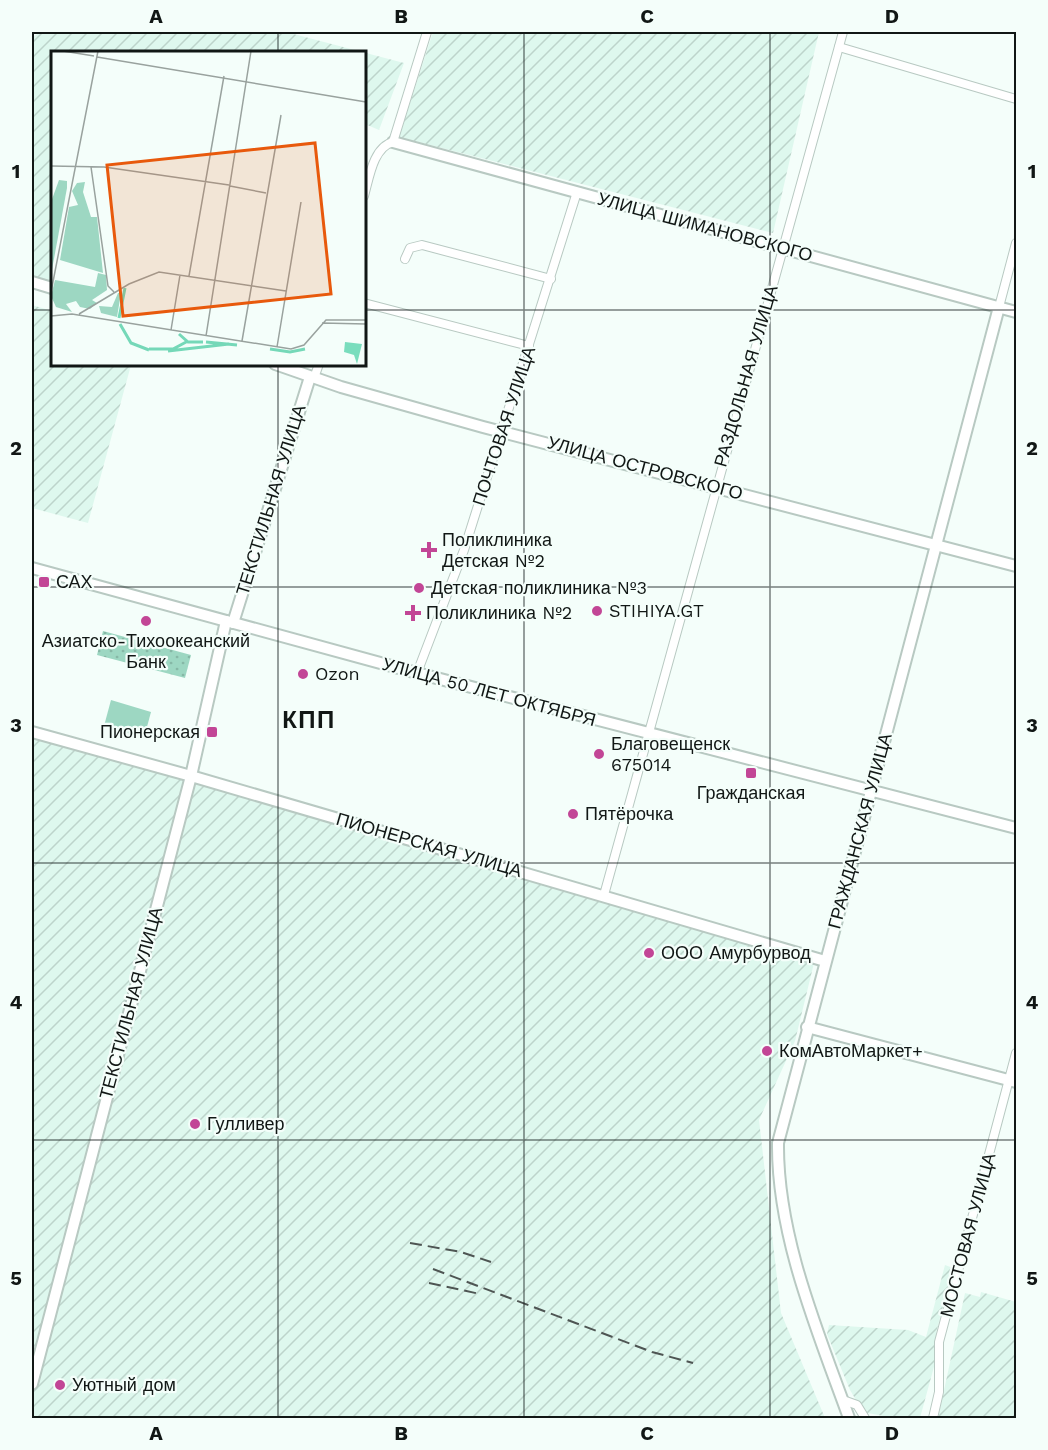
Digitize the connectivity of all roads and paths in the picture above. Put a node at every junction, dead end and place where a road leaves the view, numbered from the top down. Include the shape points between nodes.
1 (427, 32) edge
2 (843, 32) edge
3 (839, 47) junction
4 (1017, 99) edge
5 (393, 142) junction
6 (366, 190) edge
7 (577, 192) junction
8 (1017, 243) edge
9 (783, 248) junction
10 (405, 259) dead end
11 (551, 279) junction
12 (32, 282) edge
13 (51, 288) edge
14 (366, 304) edge
15 (999, 307) junction
16 (1017, 312) edge
17 (529, 346) junction
18 (280, 366) edge
19 (318, 366) edge
20 (312, 378) junction
21 (502, 431) junction
22 (715, 486) junction
23 (936, 545) junction
24 (1017, 566) edge
25 (32, 568) edge
26 (230, 622) junction
27 (417, 673) junction
28 (32, 732) edge
29 (648, 734) junction
30 (191, 776) junction
31 (871, 791) junction
32 (1017, 828) edge
33 (604, 895) junction
34 (825, 961) junction
35 (807, 1027) junction
36 (1017, 1053) edge
37 (1013, 1082) edge
38 (32, 1384) edge
39 (843, 1400) junction
40 (849, 1419) edge
41 (865, 1419) edge
42 (933, 1419) edge

1 - 5 street
2 - 3 street, РАЗДОЛЬНАЯ УЛИЦА
3 - 4 street
3 - 9 street, РАЗДОЛЬНАЯ УЛИЦА
5 - 6 street via 379,151
5 - 7 street, УЛИЦА ШИМАНОВСКОГО
7 - 9 street, УЛИЦА ШИМАНОВСКОГО
7 - 11 street, ПОЧТОВАЯ УЛИЦА
8 - 15 street, ГРАЖДАНСКАЯ УЛИЦА
9 - 15 street, УЛИЦА ШИМАНОВСКОГО
9 - 22 street, РАЗДОЛЬНАЯ УЛИЦА
10 - 11 street via 410,248 422,245
11 - 17 street, ПОЧТОВАЯ УЛИЦА
12 - 13 street
14 - 17 street
15 - 16 street, УЛИЦА ШИМАНОВСКОГО
15 - 23 street, ГРАЖДАНСКАЯ УЛИЦА
17 - 21 street, ПОЧТОВАЯ УЛИЦА
18 - 20 street, УЛИЦА ОСТРОВСКОГО
19 - 20 street, ТЕКСТИЛЬНАЯ УЛИЦА
20 - 21 street, УЛИЦА ОСТРОВСКОГО
20 - 26 street, ТЕКСТИЛЬНАЯ УЛИЦА
21 - 22 street, УЛИЦА ОСТРОВСКОГО
21 - 27 street, ПОЧТОВАЯ УЛИЦА via 464,550
22 - 23 street, УЛИЦА ОСТРОВСКОГО
22 - 29 street, РАЗДОЛЬНАЯ УЛИЦА
23 - 24 street, УЛИЦА ОСТРОВСКОГО
23 - 31 street, ГРАЖДАНСКАЯ УЛИЦА
25 - 26 street, УЛИЦА 50 ЛЕТ ОКТЯБРЯ
26 - 27 street, УЛИЦА 50 ЛЕТ ОКТЯБРЯ
26 - 30 street, ТЕКСТИЛЬНАЯ УЛИЦА
27 - 29 street, УЛИЦА 50 ЛЕТ ОКТЯБРЯ
28 - 30 street, ПИОНЕРСКАЯ УЛИЦА
29 - 31 street, УЛИЦА 50 ЛЕТ ОКТЯБРЯ
29 - 33 street, РАЗДОЛЬНАЯ УЛИЦА
30 - 33 street, ПИОНЕРСКАЯ УЛИЦА
30 - 38 street, ТЕКСТИЛЬНАЯ УЛИЦА
31 - 32 street, УЛИЦА 50 ЛЕТ ОКТЯБРЯ
31 - 34 street, ГРАЖДАНСКАЯ УЛИЦА
33 - 34 street, ПИОНЕРСКАЯ УЛИЦА
34 - 35 street, ГРАЖДАНСКАЯ УЛИЦА
35 - 37 street
35 - 39 street, ГРАЖДАНСКАЯ УЛИЦА via 782,1122 780,1189 803,1286
36 - 37 street, МОСТОВАЯ УЛИЦА
37 - 42 street, МОСТОВАЯ УЛИЦА via 939,1342 939,1392
39 - 40 street, ГРАЖДАНСКАЯ УЛИЦА
39 - 41 street via 856,1404

